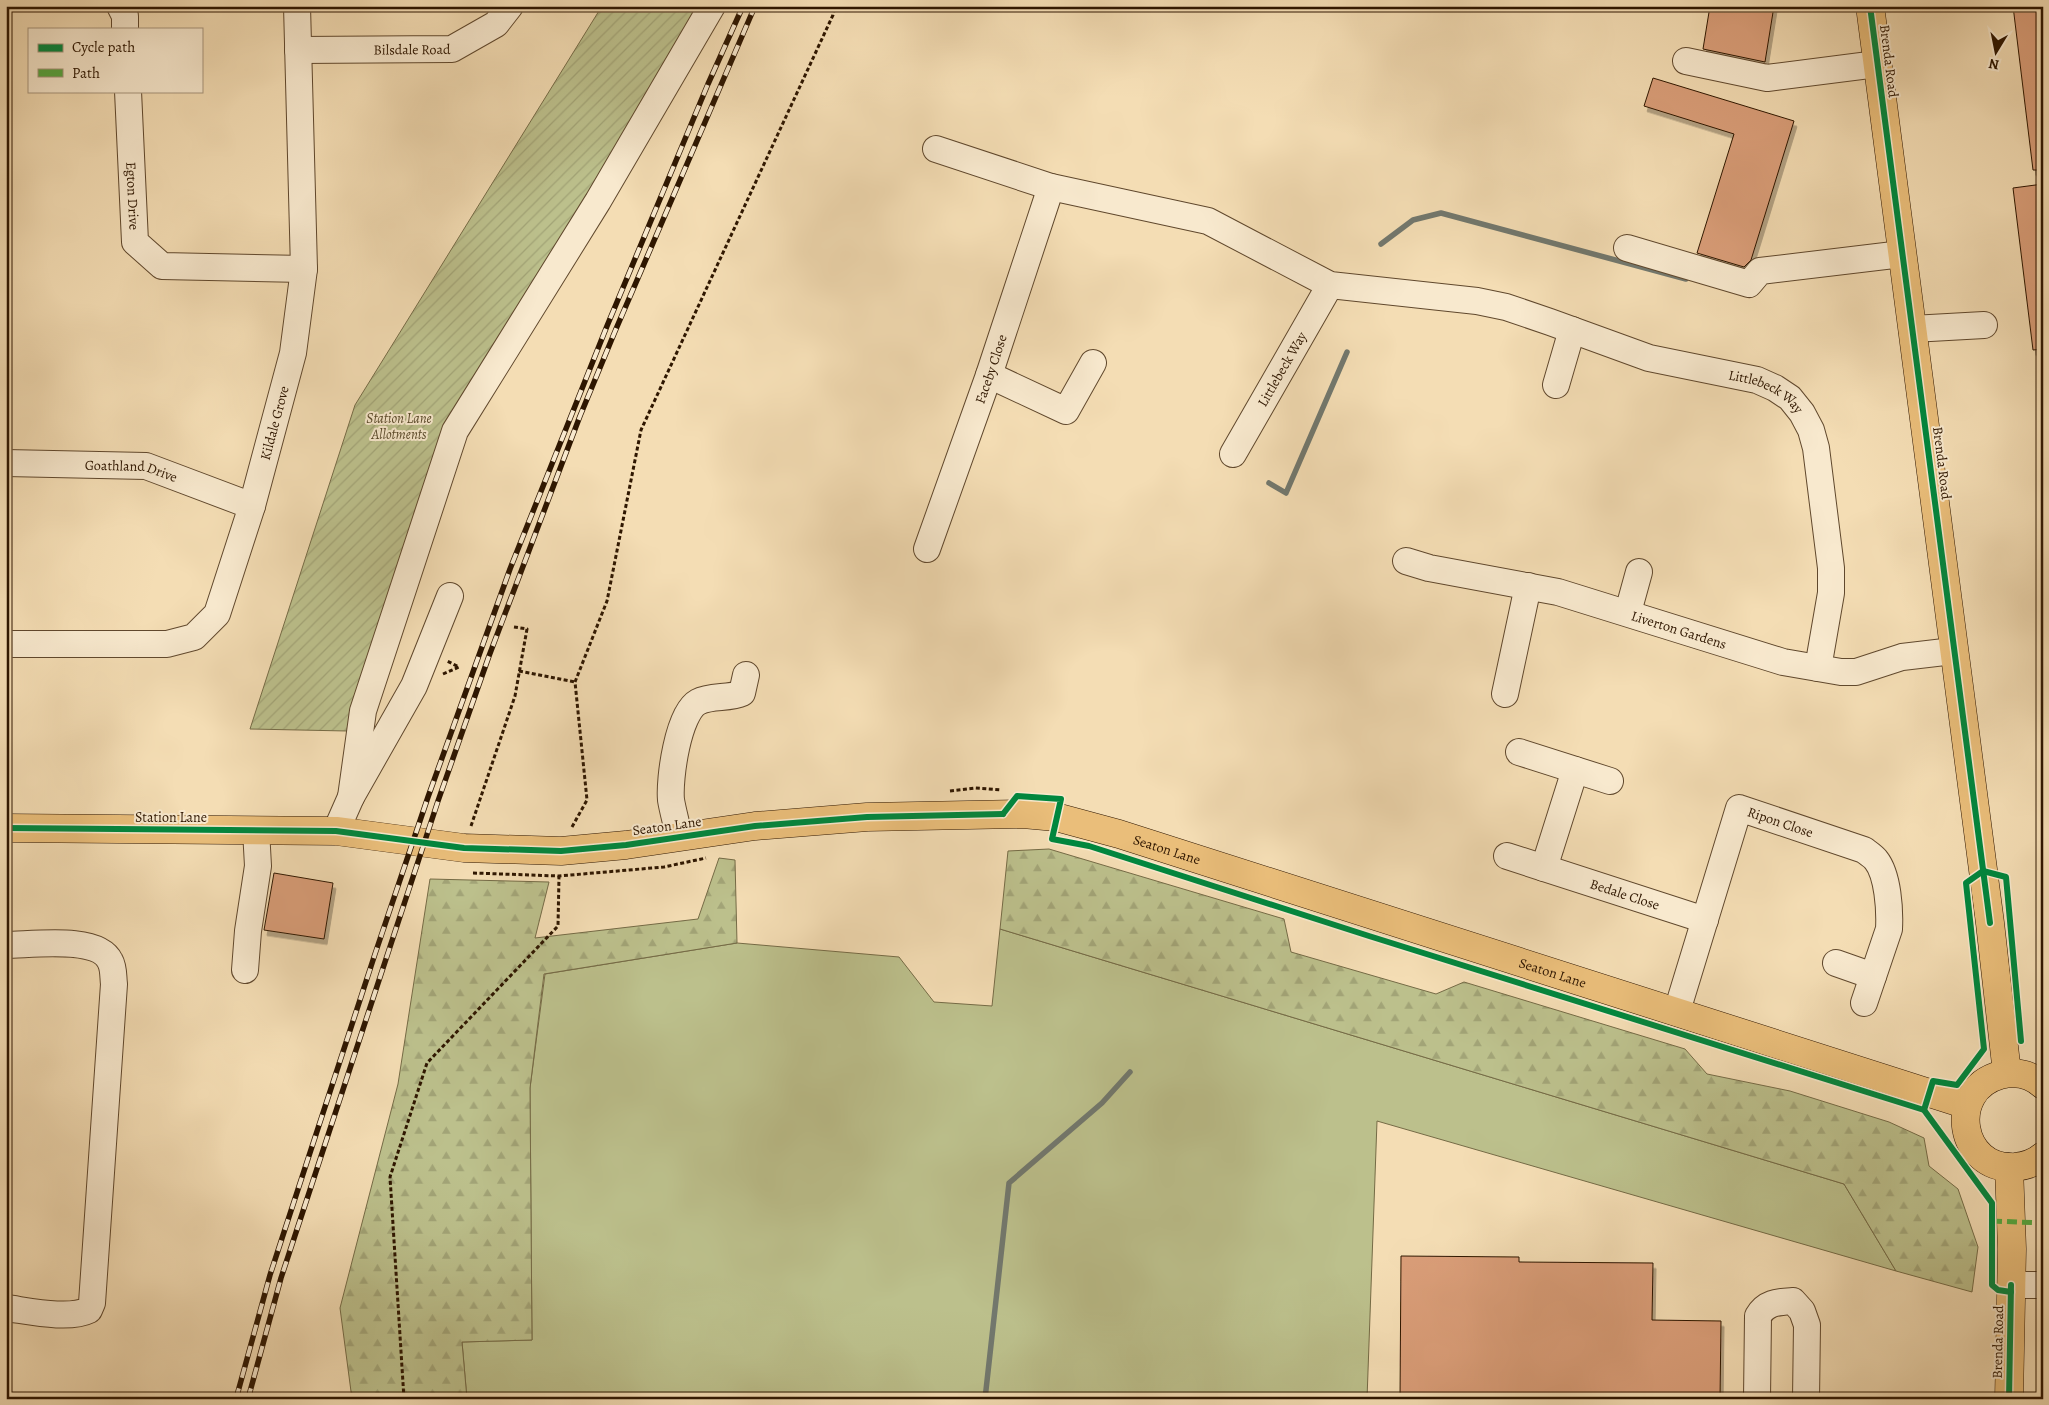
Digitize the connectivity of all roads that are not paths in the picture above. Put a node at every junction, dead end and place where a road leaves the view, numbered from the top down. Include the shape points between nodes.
1 (120, 6) edge
2 (297, 6) edge
3 (510, 6) edge
4 (712, 6) edge
5 (1870, 6) edge
6 (125, 28) edge
7 (298, 50) junction
8 (1686, 61) dead end
9 (1877, 64) junction
10 (128, 92) edge
11 (936, 149) dead end
12 (1052, 187) junction
13 (1627, 248) dead end
14 (1902, 254) junction
15 (304, 269) junction
16 (1330, 285) junction
17 (1984, 325) dead end
18 (1912, 329) junction
19 (1572, 330) junction
20 (1093, 363) dead end
21 (989, 375) junction
22 (1556, 385) dead end
23 (1233, 454) dead end
24 (6, 463) edge
25 (252, 506) junction
26 (927, 549) dead end
27 (1406, 561) dead end
28 (1639, 572) dead end
29 (1528, 586) junction
30 (450, 596) dead end
31 (1628, 612) junction
32 (6, 644) edge
33 (1953, 652) junction
34 (1818, 668) junction
35 (746, 675) dead end
36 (1505, 694) dead end
37 (1519, 752) dead end
38 (1575, 770) junction
39 (1610, 781) dead end
40 (351, 797) junction
41 (6, 828) edge
42 (256, 830) junction
43 (336, 831) junction
44 (679, 837) junction
45 (1507, 856) dead end
46 (1544, 868) junction
47 (1705, 920) junction
48 (6, 945) edge
49 (1836, 963) dead end
50 (245, 970) dead end
51 (1873, 976) junction
52 (1864, 1003) dead end
53 (1677, 1011) junction
54 (2007, 1073) junction
55 (2043, 1085) edge
56 (1967, 1105) junction
57 (2043, 1156) edge
58 (2009, 1167) junction
59 (2043, 1285) edge
60 (2011, 1286) junction
61 (6, 1308) edge
62 (1756, 1399) edge
63 (1806, 1399) edge
64 (2009, 1399) edge

1 - 6 street via 125,16
2 - 7 street, Kildale Grove
3 - 7 street, Bilsdale Road via 496,24 452,49
4 - 40 street via 598,201 455,431 363,710
5 - 9 main road, Brenda Road
7 - 15 street, Kildale Grove
8 - 9 street via 1767,78
9 - 14 main road, Brenda Road
10 - 15 street, Egton Drive via 135,242 162,266
11 - 12 street
12 - 16 street via 1208,221
12 - 21 street, Faceby Close
13 - 14 street via 1748,284 1760,271
14 - 18 main road, Brenda Road
15 - 25 street, Kildale Grove via 294,353
16 - 19 street, Littlebeck Way via 1477,301 1506,307
16 - 23 street, Littlebeck Way
17 - 18 street
18 - 33 main road, Brenda Road
19 - 22 street
19 - 34 street, Littlebeck Way via 1649,358 1757,380 1790,398 1802,413 1812,430 1816,448 1831,568 1831,593
20 - 21 street via 1066,411
21 - 26 street, Faceby Close
24 - 25 street, Goathland Drive via 146,466
25 - 32 street, Kildale Grove via 216,614 194,637 166,644
27 - 29 street, Liverton Gardens
28 - 31 street
29 - 31 street, Liverton Gardens
29 - 36 street
30 - 40 street via 414,686
31 - 34 street, Liverton Gardens via 1783,662
33 - 34 street, Liverton Gardens via 1902,657 1856,672
33 - 54 main road, Brenda Road
35 - 44 street via 742,693 697,702 687,714 673,766 671,798
37 - 38 street
38 - 39 street
38 - 46 street
40 - 43 street
41 - 42 main road, Station Lane
42 - 43 main road, Station Lane
42 - 50 street via 258,866
43 - 44 main road, Seaton Lane via 464,848 561,851
44 - 53 main road, Seaton Lane via 755,826 868,817 1023,814 1056,817 1119,834
45 - 46 street, Bedale Close
46 - 47 street, Bedale Close
47 - 51 street, Ripon Close via 1740,808 1864,850 1876,860 1884,873 1890,916 1889,929
47 - 53 street, Ripon Close
48 - 61 street via 83,944 98,948 111,962 114,984 92,1303 89,1310 78,1314
49 - 51 street
51 - 52 street, Ripon Close
53 - 56 main road, Seaton Lane
54 - 55 main road via 2023,1074
54 - 56 main road via 1982,1083
56 - 58 main road via 1967,1134 1973,1146 1982,1157
57 - 58 main road via 2024,1166
58 - 60 main road, Brenda Road
59 - 60 street
60 - 64 main road, Brenda Road
62 - 63 street via 1758,1316 1763,1307 1774,1302 1793,1301 1802,1311 1807,1325

